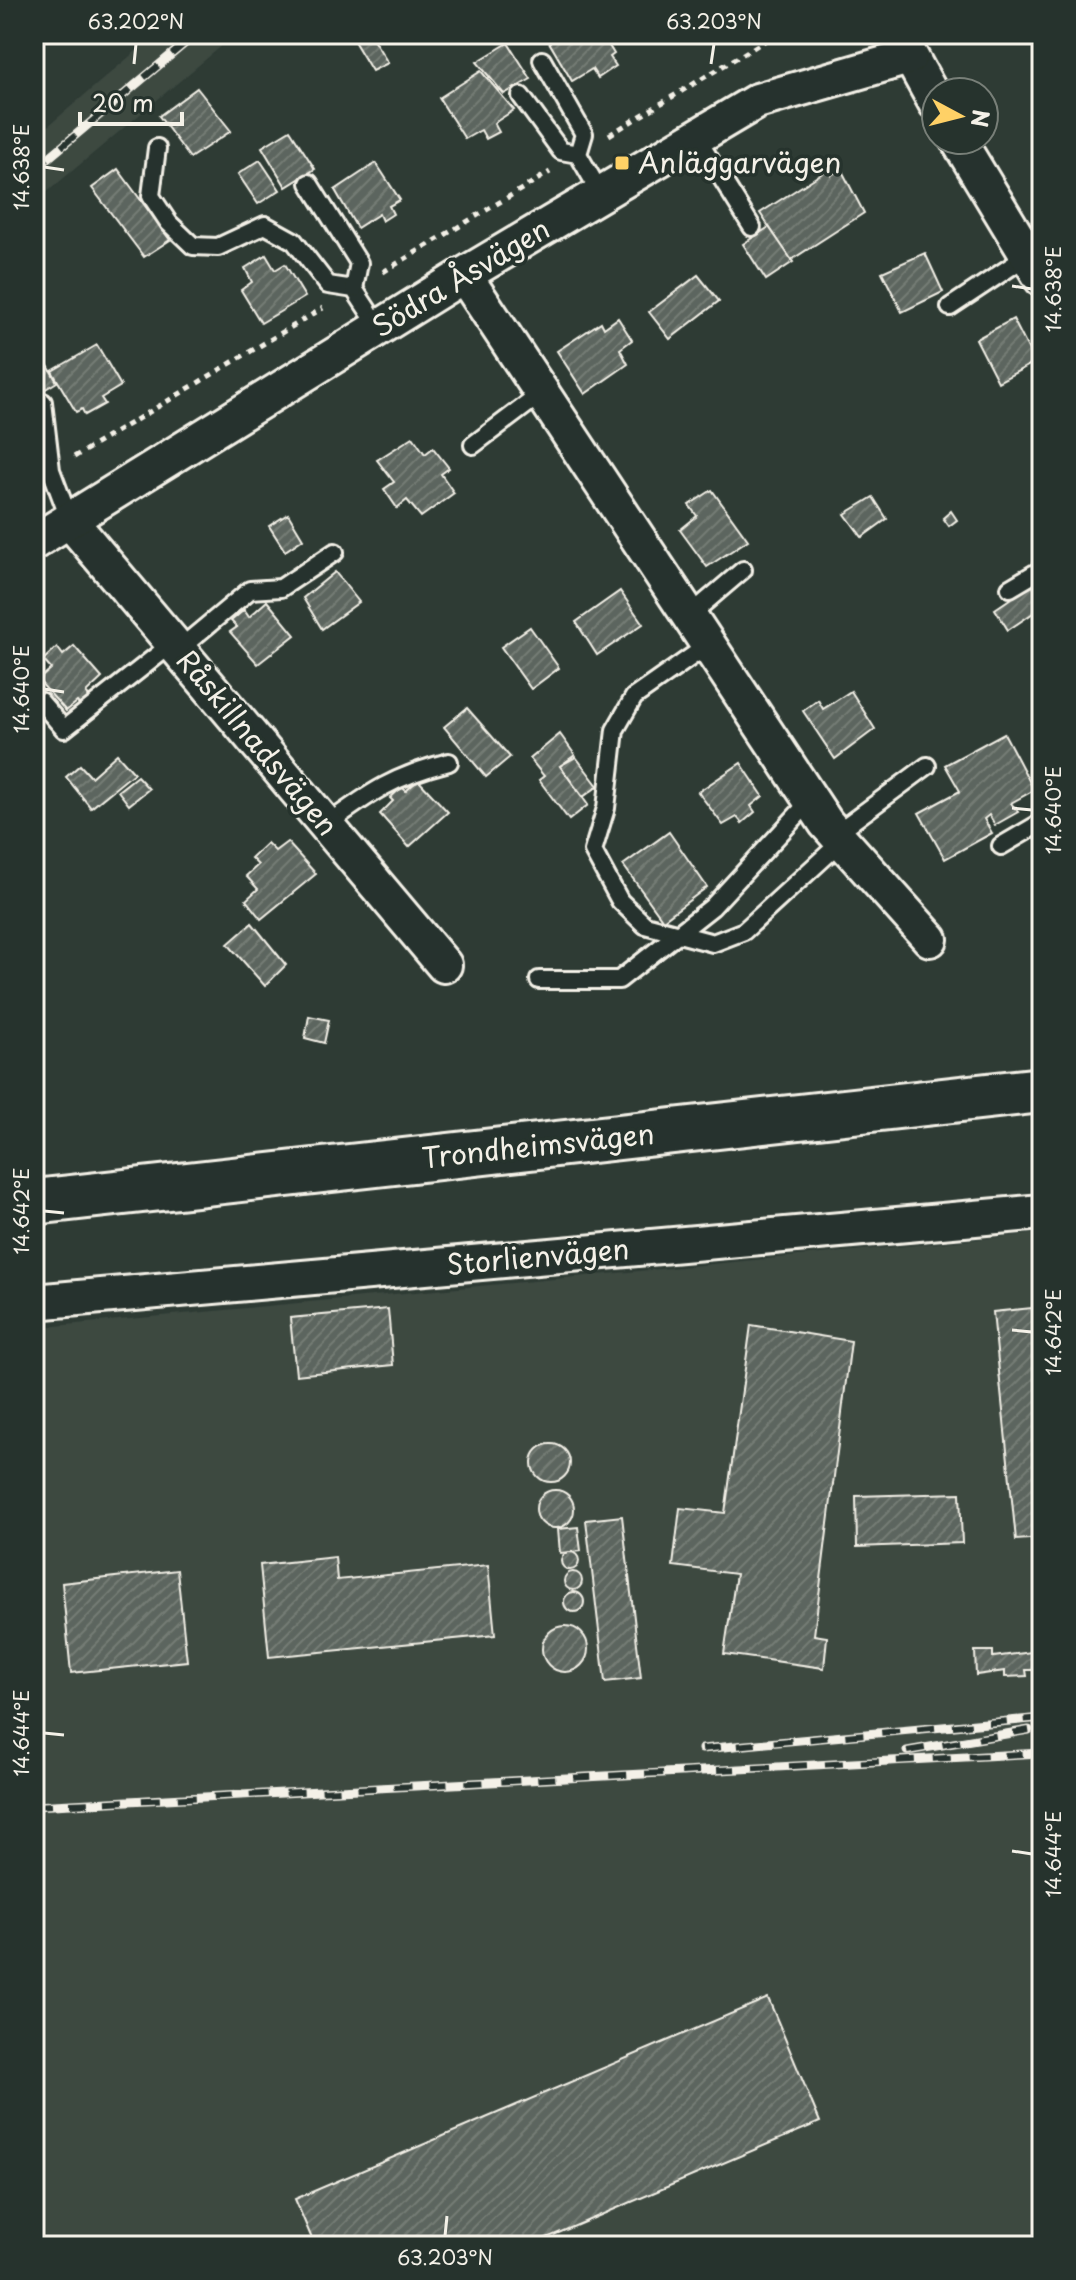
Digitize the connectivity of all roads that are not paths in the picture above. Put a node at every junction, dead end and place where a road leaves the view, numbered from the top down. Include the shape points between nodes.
1 (904, 45) edge
2 (542, 60) dead end
3 (921, 76) edge
4 (521, 96) dead end
5 (696, 137) junction
6 (157, 148) dead end
7 (578, 154) junction
8 (968, 156) edge
9 (309, 183) dead end
10 (601, 194) junction
11 (752, 227) dead end
12 (1034, 268) edge
13 (464, 275) junction
14 (354, 289) junction
15 (950, 307) dead end
16 (379, 327) junction
17 (542, 393) junction
18 (43, 402) dead end
19 (473, 445) dead end
20 (34, 457) edge
21 (51, 470) junction
22 (70, 521) junction
23 (34, 542) edge
24 (335, 552) dead end
25 (1042, 569) edge
26 (743, 570) dead end
27 (1010, 588) dead end
28 (689, 616) junction
29 (708, 645) junction
30 (176, 647) junction
31 (40, 701) dead end
32 (449, 762) dead end
33 (927, 766) dead end
34 (811, 800) junction
35 (1042, 822) edge
36 (326, 825) junction
37 (839, 838) junction
38 (1001, 846) dead end
39 (679, 934) junction
40 (930, 939) dead end
41 (444, 965) dead end
42 (539, 980) dead end
43 (1042, 1090) edge
44 (34, 1202) edge
45 (1042, 1212) edge
46 (34, 1302) edge

1 - 3 street
1 - 5 street, Södra Åsvägen via 757,101
2 - 7 lane via 584,134
4 - 7 lane via 561,151
5 - 10 street, Södra Åsvägen
5 - 11 lane
6 - 14 lane via 151,196 193,246 218,247 265,225 294,241 328,285
7 - 10 lane
8 - 12 street
9 - 14 lane via 359,263
10 - 13 street, Södra Åsvägen
12 - 15 lane
13 - 16 street, Södra Åsvägen
13 - 17 street
14 - 16 lane
16 - 22 street, Södra Åsvägen
17 - 19 lane
17 - 28 street
18 - 21 lane
20 - 21 lane
21 - 22 lane
22 - 23 street, Södra Åsvägen
22 - 30 street, Råskillnadsvägen
24 - 30 lane via 281,588 250,590
25 - 27 lane
26 - 28 lane
28 - 29 street
29 - 34 street
29 - 39 lane via 634,697 615,730 606,808 593,851 620,901 645,925
30 - 31 lane via 64,729
30 - 36 street, Råskillnadsvägen
32 - 36 lane via 373,790
33 - 37 lane
34 - 37 street
34 - 39 lane via 712,907
35 - 38 lane
36 - 41 street, Råskillnadsvägen
37 - 39 lane via 744,931 713,943
37 - 40 street
39 - 42 lane via 619,980
43 - 44 main road, Trondheimsvägen
45 - 46 street, Storlienvägen

